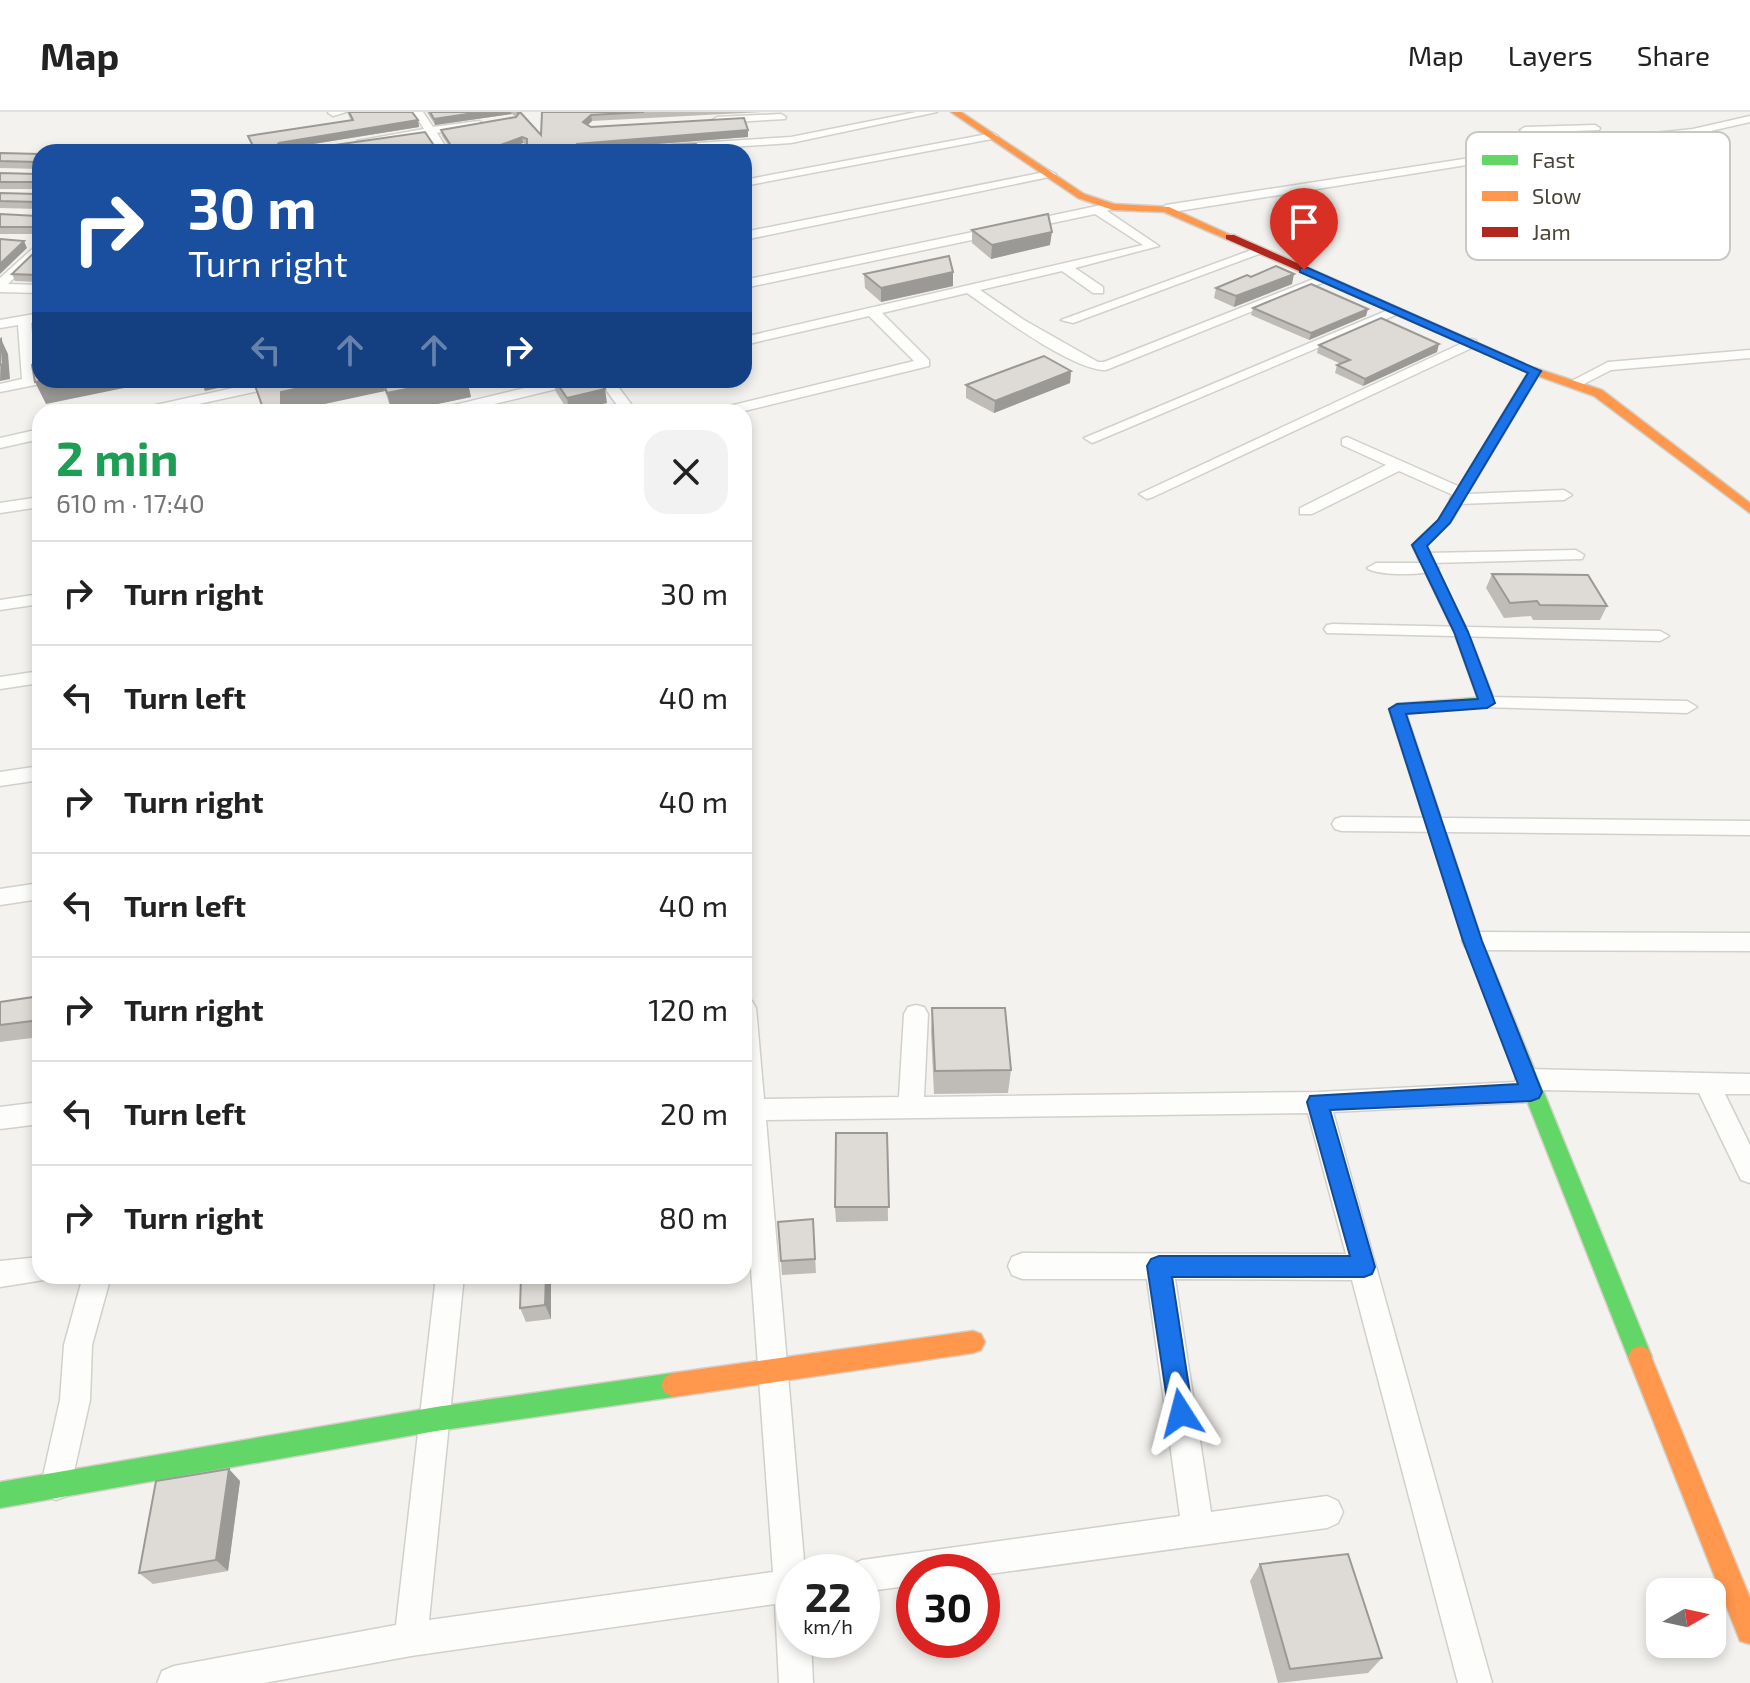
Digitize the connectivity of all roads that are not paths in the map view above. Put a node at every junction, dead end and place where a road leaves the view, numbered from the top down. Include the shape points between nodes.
1 (418, 112) edge
2 (932, 112) edge
3 (955, 112) edge
4 (1575, 112) edge
5 (780, 114) edge
6 (1749, 115) edge
7 (702, 121) edge
8 (485, 123) edge
9 (1525, 130) dead end
10 (431, 131) junction
11 (1693, 132) edge
12 (993, 136) junction
13 (791, 140) junction
14 (344, 144) edge
15 (439, 144) edge
16 (728, 144) edge
17 (1466, 162) edge
18 (1050, 174) junction
19 (752, 181) edge
20 (1105, 208) junction
21 (1166, 209) junction
22 (752, 234) edge
23 (32, 248) edge
24 (1261, 251) junction
25 (1065, 267) junction
26 (1326, 279) junction
27 (752, 282) edge
28 (0, 286) edge
29 (32, 288) edge
30 (970, 289) junction
31 (1098, 290) dead end
32 (872, 311) junction
33 (1398, 311) junction
34 (32, 318) edge
35 (24, 320) junction
36 (1068, 320) dead end
37 (0, 324) edge
38 (752, 339) edge
39 (1471, 343) junction
40 (1750, 354) edge
41 (32, 369) edge
42 (1535, 371) junction
43 (32, 381) edge
44 (1573, 384) junction
45 (0, 388) edge
46 (262, 388) edge
47 (543, 388) edge
48 (214, 404) edge
49 (476, 404) edge
50 (752, 405) edge
51 (32, 436) edge
52 (1092, 438) dead end
53 (1347, 442) dead end
54 (0, 443) edge
55 (1398, 465) junction
56 (1147, 494) dead end
57 (1564, 495) dead end
58 (1459, 496) junction
59 (32, 503) edge
60 (0, 508) edge
61 (1750, 509) edge
62 (1306, 511) dead end
63 (1576, 555) dead end
64 (1428, 563) junction
65 (1376, 568) dead end
66 (32, 600) edge
67 (0, 605) edge
68 (1333, 629) dead end
69 (1461, 632) junction
70 (1660, 636) dead end
71 (32, 678) edge
72 (0, 683) edge
73 (1487, 703) junction
74 (1687, 707) dead end
75 (32, 774) edge
76 (0, 779) edge
77 (1342, 824) dead end
78 (1434, 825) junction
79 (1750, 828) edge
80 (32, 892) edge
81 (0, 897) edge
82 (1473, 941) junction
83 (1750, 942) edge
84 (916, 1014) dead end
85 (1707, 1083) junction
86 (1750, 1084) edge
87 (1529, 1085) junction
88 (752, 1090) edge
89 (1318, 1102) junction
90 (911, 1107) junction
91 (754, 1110) junction
92 (32, 1114) edge
93 (0, 1118) edge
94 (752, 1157) edge
95 (1750, 1172) edge
96 (752, 1189) edge
97 (1022, 1266) dead end
98 (1159, 1266) junction
99 (1364, 1267) junction
100 (32, 1271) edge
101 (0, 1274) edge
102 (95, 1284) edge
103 (449, 1284) edge
104 (973, 1342) dead end
105 (774, 1371) junction
106 (436, 1419) junction
107 (56, 1485) junction
108 (0, 1495) edge
109 (1327, 1512) dead end
110 (1198, 1530) junction
111 (790, 1554) edge
112 (880, 1574) edge
113 (776, 1587) edge
114 (1750, 1631) edge
115 (411, 1639) junction
116 (795, 1658) edge
117 (174, 1683) edge
118 (796, 1683) edge
119 (1475, 1683) edge

1 - 10 street
2 - 13 street
3 - 12 street
4 - 9 street via 1595,128
5 - 7 street
5 - 13 street
6 - 11 street
8 - 10 street
10 - 14 street
10 - 15 street
12 - 18 street
12 - 19 street
13 - 16 street
17 - 21 street
18 - 20 street
18 - 22 street
20 - 21 street
20 - 25 street via 1153,246
20 - 27 street
21 - 24 street
23 - 28 street
24 - 26 street
24 - 36 street
25 - 30 street
25 - 31 street
26 - 30 street via 1106,366 1095,366 1019,323
26 - 33 street
28 - 29 street
30 - 32 street
32 - 38 street
32 - 50 street via 924,363
33 - 39 street
33 - 52 street
34 - 35 street
35 - 37 street
35 - 41 street
39 - 42 street
39 - 56 street
40 - 44 street via 1608,366
42 - 44 street
42 - 58 street
43 - 45 street
44 - 61 street via 1598,393
46 - 48 street
47 - 49 street
51 - 54 street
53 - 55 street
55 - 58 street
55 - 62 street
57 - 58 street
58 - 64 street via 1443,523 1419,545
59 - 60 street
63 - 64 street
64 - 65 street
64 - 69 street
66 - 67 street
68 - 69 street
69 - 70 street
69 - 73 street
71 - 72 street
73 - 74 street
73 - 78 street via 1397,709
75 - 76 street
77 - 78 street
78 - 79 street
78 - 82 street
80 - 81 street
82 - 83 street
82 - 87 street
84 - 90 street
85 - 86 street
85 - 87 street
85 - 95 street
87 - 89 street
87 - 114 street
88 - 91 street
89 - 90 street
89 - 99 street
90 - 91 street
91 - 94 street
92 - 93 street
96 - 105 street
97 - 98 street
98 - 99 street
98 - 110 street
99 - 119 street
100 - 101 street
102 - 107 street via 78,1345 75,1400
103 - 106 street
104 - 105 street
105 - 106 street
105 - 111 street
106 - 107 street
106 - 115 street
107 - 108 street
109 - 110 street
110 - 112 street
113 - 115 street
115 - 117 street
116 - 118 street

